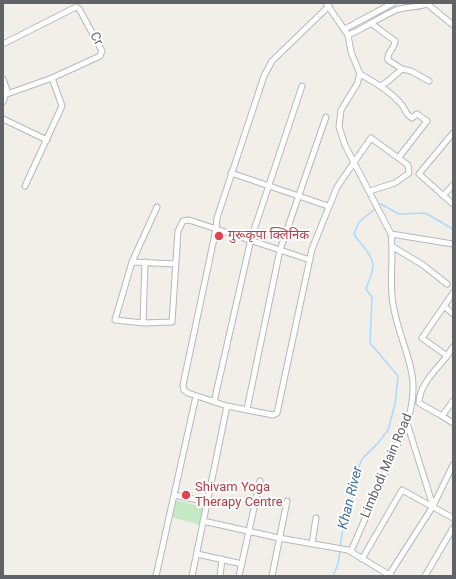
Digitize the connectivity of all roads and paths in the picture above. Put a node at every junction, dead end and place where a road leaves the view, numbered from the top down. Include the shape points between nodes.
1 (393, 3) edge
2 (429, 4) edge
3 (328, 5) edge
4 (372, 24) junction
5 (453, 25) edge
6 (345, 29) junction
7 (348, 35) junction
8 (3, 44) edge
9 (402, 69) junction
10 (360, 74) junction
11 (52, 78) junction
12 (3, 79) edge
13 (429, 81) dead end
14 (302, 86) dead end
15 (380, 86) junction
16 (7, 94) junction
17 (3, 102) edge
18 (326, 118) dead end
19 (3, 119) edge
20 (453, 133) edge
21 (47, 140) junction
22 (399, 157) junction
23 (354, 161) junction
24 (231, 173) junction
25 (268, 185) junction
26 (25, 186) dead end
27 (453, 186) edge
28 (370, 191) junction
29 (298, 196) junction
30 (443, 196) junction
31 (453, 204) edge
32 (328, 206) junction
33 (157, 208) dead end
34 (216, 229) junction
35 (390, 234) junction
36 (251, 240) junction
37 (453, 244) edge
38 (392, 247) junction
39 (280, 250) junction
40 (310, 260) junction
41 (132, 262) junction
42 (145, 262) junction
43 (175, 264) junction
44 (447, 284) dead end
45 (453, 293) edge
46 (444, 306) junction
47 (453, 314) edge
48 (143, 323) junction
49 (453, 347) edge
50 (447, 356) junction
51 (196, 396) junction
52 (453, 401) edge
53 (214, 402) junction
54 (227, 406) junction
55 (247, 409) junction
56 (442, 416) junction
57 (407, 423) junction
58 (453, 423) edge
59 (453, 465) edge
60 (260, 481) dead end
61 (174, 495) junction
62 (287, 501) dead end
63 (207, 502) junction
64 (433, 506) junction
65 (316, 518) dead end
66 (453, 518) edge
67 (203, 521) junction
68 (453, 528) edge
69 (249, 532) junction
70 (280, 538) junction
71 (312, 544) junction
72 (351, 551) junction
73 (197, 554) junction
74 (222, 559) junction
75 (362, 559) junction
76 (242, 564) junction
77 (390, 575) edge
78 (156, 576) edge
79 (192, 576) edge
80 (220, 576) edge
81 (239, 576) edge
82 (272, 576) edge
83 (425, 576) edge

1 - 6 street
2 - 4 street via 421,7 404,7
2 - 5 street
3 - 6 street
3 - 24 street via 272,61 262,82
4 - 7 street
4 - 9 street via 395,41 388,54 388,60
6 - 7 street
7 - 10 street via 351,52
8 - 11 street, Cr via 76,7 79,9 101,47 102,54
9 - 13 street
9 - 15 street
10 - 15 street
10 - 23 street, Limbodi Main Road via 338,120 345,145
11 - 16 street, Cr
11 - 21 street via 62,106
12 - 16 street via 7,86
14 - 25 street
15 - 22 street via 402,105 405,113 412,118 417,114 427,121
16 - 17 street
18 - 29 street
19 - 21 street
20 - 30 street via 419,174
21 - 26 street
22 - 23 street via 371,138
22 - 28 street via 408,165 409,173 394,183
23 - 28 street, Limbodi Main Road
23 - 32 street via 343,176
24 - 25 street
24 - 34 street via 219,208
25 - 29 street
25 - 36 street
27 - 30 street
28 - 35 street, Limbodi Main Road
29 - 32 street
29 - 39 street
30 - 31 street
32 - 40 street
33 - 41 street
34 - 36 street
34 - 43 street via 189,220 183,221 178,231
34 - 51 street via 183,385 184,390
35 - 37 street
35 - 38 street, Limbodi Main Road
36 - 39 street
36 - 53 street
38 - 44 street via 423,265
38 - 57 street, Limbodi Main Road via 392,303 413,374 414,390
39 - 40 street
39 - 55 street
40 - 55 street via 279,410 273,415
41 - 42 street
41 - 48 street via 114,318 117,321
42 - 43 street
42 - 48 street
43 - 48 street via 172,322
45 - 46 street
46 - 47 street
46 - 50 street via 422,338
49 - 50 street
50 - 56 street via 424,385 419,396 419,403
51 - 53 street
51 - 61 street
52 - 56 street
53 - 54 street
54 - 55 street
54 - 63 street
56 - 58 street
57 - 64 street
57 - 72 street, Limbodi Main Road
59 - 64 street
60 - 69 street
61 - 63 street
61 - 78 street
62 - 70 street
63 - 67 street
64 - 66 street
64 - 75 street via 402,490
64 - 77 street
65 - 71 street
67 - 69 street
67 - 73 street
68 - 83 street
69 - 70 street
69 - 76 street
70 - 71 street
70 - 82 street
71 - 72 street
72 - 75 street
73 - 74 street
73 - 79 street
74 - 76 street
74 - 80 street
75 - 77 street
76 - 81 street

